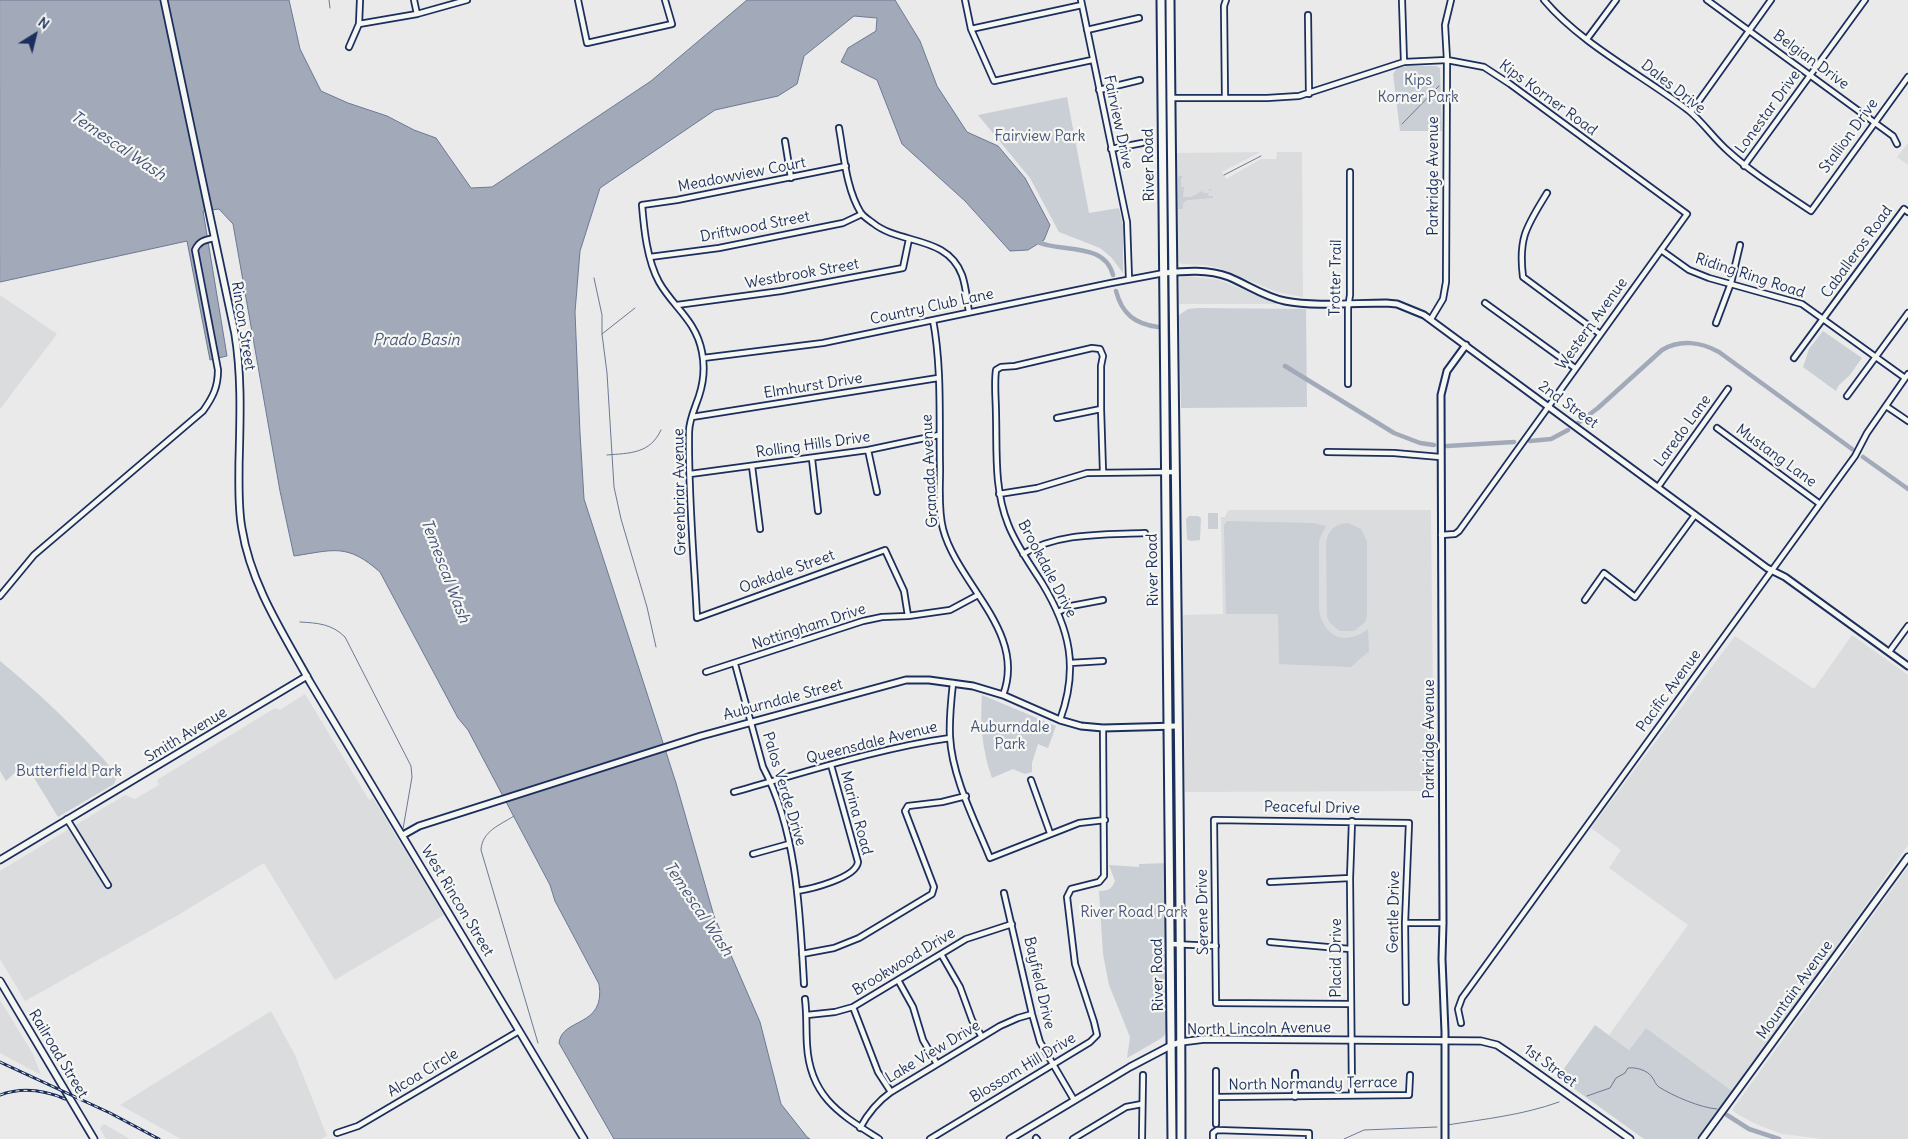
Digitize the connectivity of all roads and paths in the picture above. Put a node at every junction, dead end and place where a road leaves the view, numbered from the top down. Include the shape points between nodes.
1 (164, 0) edge
2 (360, 0) edge
3 (414, 0) edge
4 (467, 0) edge
5 (578, 0) edge
6 (665, 0) edge
7 (966, 0) edge
8 (1161, 0) edge
9 (1170, 0) edge
10 (1226, 0) edge
11 (1402, 0) edge
12 (1451, 0) edge
13 (1544, 0) edge
14 (1616, 0) edge
15 (1707, 0) edge
16 (1771, 0) edge
17 (1865, 0) edge
18 (1082, 2) edge
19 (417, 14) junction
20 (1308, 15) dead end
21 (1139, 18) dead end
22 (359, 24) junction
23 (972, 29) junction
24 (1087, 30) junction
25 (1749, 30) junction
26 (1587, 39) junction
27 (349, 47) dead end
28 (1092, 60) junction
29 (1447, 60) junction
30 (1404, 62) junction
31 (1811, 75) junction
32 (1908, 77) edge
33 (1140, 80) dead end
34 (1099, 90) junction
35 (1309, 94) junction
36 (1170, 98) junction
37 (1225, 98) junction
38 (1690, 112) junction
39 (1875, 123) junction
40 (839, 128) dead end
41 (785, 141) dead end
42 (1142, 143) dead end
43 (1897, 144) dead end
44 (1111, 149) junction
45 (846, 166) junction
46 (1744, 166) junction
47 (1350, 172) dead end
48 (791, 178) junction
49 (1547, 193) dead end
50 (642, 204) joint
51 (1906, 210) edge
52 (1811, 211) joint
53 (862, 214) junction
54 (1686, 214) joint
55 (214, 238) junction
56 (909, 240) junction
57 (1740, 245) dead end
58 (1661, 250) junction
59 (650, 257) junction
60 (1172, 272) junction
61 (1164, 273) junction
62 (1128, 279) junction
63 (1731, 283) junction
64 (1349, 303) junction
65 (1485, 303) dead end
66 (677, 306) junction
67 (969, 312) junction
68 (1908, 313) edge
69 (933, 320) junction
70 (1431, 320) junction
71 (1822, 320) junction
72 (1716, 323) dead end
73 (1600, 334) junction
74 (1466, 345) junction
75 (703, 358) junction
76 (1794, 358) dead end
77 (1876, 358) junction
78 (1575, 368) junction
79 (1906, 376) edge
80 (938, 378) junction
81 (1348, 384) dead end
82 (1728, 389) dead end
83 (1847, 396) dead end
84 (1548, 406) junction
85 (1886, 406) junction
86 (1101, 409) junction
87 (692, 417) junction
88 (1057, 418) dead end
89 (1908, 421) edge
90 (1717, 428) dead end
91 (939, 435) junction
92 (868, 450) junction
93 (1326, 452) dead end
94 (1440, 457) junction
95 (812, 459) junction
96 (752, 466) junction
97 (1103, 472) junction
98 (1165, 472) junction
99 (1174, 472) junction
100 (690, 474) junction
101 (1658, 487) junction
102 (877, 492) dead end
103 (999, 494) junction
104 (1820, 504) junction
105 (818, 511) dead end
106 (1695, 515) junction
107 (760, 529) dead end
108 (1146, 533) dead end
109 (1441, 535) junction
110 (1024, 554) junction
111 (1772, 570) junction
112 (0, 596) edge
113 (978, 596) junction
114 (1103, 600) dead end
115 (1584, 600) dead end
116 (1058, 612) junction
117 (908, 616) junction
118 (697, 618) joint
119 (1908, 626) edge
120 (1889, 652) junction
121 (1103, 661) dead end
122 (1070, 663) junction
123 (735, 664) junction
124 (1908, 666) edge
125 (706, 672) dead end
126 (307, 676) junction
127 (953, 683) junction
128 (1003, 695) junction
129 (1060, 720) junction
130 (750, 721) junction
131 (1177, 726) junction
132 (1168, 727) junction
133 (1103, 728) junction
134 (950, 738) junction
135 (831, 765) junction
136 (1031, 780) dead end
137 (771, 782) junction
138 (734, 792) dead end
139 (966, 796) junction
140 (67, 820) junction
141 (1104, 820) junction
142 (1214, 820) joint
143 (1352, 821) junction
144 (1409, 823) joint
145 (1050, 833) junction
146 (403, 835) junction
147 (788, 844) junction
148 (753, 854) dead end
149 (1908, 857) edge
150 (0, 860) edge
151 (1350, 878) junction
152 (1270, 882) dead end
153 (108, 885) dead end
154 (797, 891) junction
155 (1004, 893) dead end
156 (1406, 923) junction
157 (1443, 923) junction
158 (1012, 924) junction
159 (1270, 942) dead end
160 (1171, 944) junction
161 (1181, 945) junction
162 (1216, 946) junction
163 (1350, 949) junction
164 (802, 954) junction
165 (942, 954) junction
166 (898, 980) junction
167 (0, 981) edge
168 (804, 984) dead end
169 (805, 998) dead end
170 (1406, 1002) dead end
171 (1350, 1004) junction
172 (853, 1007) junction
173 (1032, 1014) junction
174 (807, 1015) junction
175 (1461, 1023) dead end
176 (519, 1031) junction
177 (982, 1037) junction
178 (1350, 1040) junction
179 (1445, 1040) junction
180 (1181, 1042) junction
181 (1172, 1045) junction
182 (937, 1064) junction
183 (1052, 1065) junction
184 (1216, 1071) dead end
185 (1295, 1073) dead end
186 (1143, 1074) dead end
187 (1410, 1075) dead end
188 (891, 1092) junction
189 (1352, 1095) junction
190 (1217, 1097) junction
191 (1295, 1097) junction
192 (1074, 1100) junction
193 (1142, 1104) junction
194 (1216, 1124) dead end
195 (860, 1128) junction
196 (337, 1133) dead end
197 (1309, 1136) edge
198 (94, 1139) edge
199 (584, 1139) edge
200 (879, 1139) edge
201 (930, 1139) edge
202 (1010, 1139) edge
203 (1072, 1139) edge
204 (1142, 1139) edge
205 (1172, 1139) edge
206 (1181, 1139) edge
207 (1213, 1139) edge
208 (1445, 1139) edge
209 (1630, 1139) edge
210 (1702, 1139) edge

1 - 55 main road, Rincon Street
2 - 22 street
3 - 19 street
4 - 19 street
5 - 6 street via 587,43 672,24
7 - 23 street
8 - 61 main road, River Road
9 - 36 main road, River Road
10 - 37 street
11 - 30 street
12 - 29 street, Parkridge Avenue via 1445,25
13 - 26 street, Dales Drive
14 - 26 street
15 - 25 street, Belgian Drive
16 - 25 street
17 - 31 street, Lonestar Drive
18 - 23 street
18 - 24 street, Fairview Drive
19 - 22 street
20 - 35 street
21 - 24 street
22 - 27 street
23 - 28 street via 994,81
24 - 28 street, Fairview Drive
25 - 31 street, Belgian Drive
25 - 38 street
26 - 38 street, Dales Drive
28 - 34 street, Fairview Drive
29 - 30 street, Kips Korner Road
29 - 54 street, Kips Korner Road via 1484,67
29 - 70 street, Parkridge Avenue via 1446,282 1443,299
30 - 35 street, Kips Korner Road
31 - 39 street, Belgian Drive
31 - 46 street, Lonestar Drive
32 - 39 street, Stallion Drive
33 - 34 street
34 - 44 street, Fairview Drive
35 - 37 street, Kips Korner Road
36 - 37 street, Kips Korner Road
36 - 60 main road, River Road
38 - 46 street, Dales Drive
39 - 43 street, Belgian Drive via 1893,136
39 - 52 street, Stallion Drive
40 - 45 street
41 - 48 street
42 - 44 street
44 - 62 street, Fairview Drive via 1126,222
45 - 48 street, Meadowview Court
45 - 53 street via 852,192
46 - 52 street, Dales Drive
47 - 64 street, Trotter Trail
48 - 50 street, Meadowview Court
49 - 73 street via 1522,239 1520,259 1523,277
50 - 59 street, Greenbriar Avenue
51 - 71 street, Caballeros Road
53 - 56 street via 882,231
53 - 59 street, Driftwood Street via 843,222 719,248
54 - 58 street, Western Avenue
55 - 112 street via 202,241 195,250 218,370 218,385 213,397 203,411 34,555
55 - 126 main road, Rincon Street via 240,365 240,507 246,548 264,599
56 - 66 street, Westbrook Street via 903,268
56 - 67 street via 939,248 952,260 962,274
57 - 63 street
58 - 63 street, Riding Ring Road via 1689,270
58 - 73 street, Western Avenue
59 - 66 street, Greenbriar Avenue via 658,280
60 - 61 street, 2nd Street
60 - 64 street, 2nd Street via 1217,273 1285,301
60 - 99 main road, River Road
61 - 62 street, Country Club Lane
61 - 98 main road, River Road
62 - 67 street, Country Club Lane
63 - 71 street, Riding Ring Road via 1802,304
63 - 72 street
64 - 70 street, 2nd Street via 1397,304
64 - 81 street, Trotter Trail
65 - 78 street
66 - 75 street, Greenbriar Avenue via 695,330
67 - 69 street, Country Club Lane
68 - 77 street
69 - 75 street, Country Club Lane via 823,343
69 - 80 street, Granada Avenue via 939,348
70 - 74 street, 2nd Street
71 - 76 street, Caballeros Road
71 - 77 street, Riding Ring Road
73 - 78 street, Western Avenue
74 - 84 street, 2nd Street
74 - 94 street, Parkridge Avenue via 1447,371 1442,387
75 - 87 street, Greenbriar Avenue via 703,381
77 - 79 street, Riding Ring Road
77 - 83 street
78 - 84 street, Western Avenue
79 - 85 street, Pacific Avenue
80 - 87 street, Elmhurst Drive
80 - 91 street, Granada Avenue
82 - 101 street, Laredo Lane
84 - 101 street, 2nd Street
84 - 109 street, Western Avenue via 1458,531
85 - 89 street
85 - 104 street, Pacific Avenue
86 - 88 street
86 - 97 street
86 - 103 street, Brookdale Drive via 1103,356 1100,349 1092,348 996,370
87 - 100 street, Greenbriar Avenue via 689,430
90 - 104 street, Mustang Lane
91 - 92 street, Rolling Hills Drive
91 - 113 street, Granada Avenue via 943,528 952,554
92 - 95 street, Rolling Hills Drive
92 - 102 street
93 - 94 street
94 - 109 street, Parkridge Avenue
95 - 96 street, Rolling Hills Drive
95 - 105 street
96 - 100 street, Rolling Hills Drive
96 - 107 street
97 - 98 street
97 - 103 street
98 - 99 street
98 - 132 main road, River Road
99 - 131 main road, River Road
100 - 118 street, Greenbriar Avenue
101 - 106 street, 2nd Street
103 - 110 street, Brookdale Drive via 1008,525
104 - 111 street, Pacific Avenue
106 - 111 street, 2nd Street
106 - 115 street via 1635,597 1604,573
108 - 110 street via 1071,538
109 - 157 street, Parkridge Avenue
110 - 116 street, Brookdale Drive
111 - 120 street, 2nd Street
111 - 175 street, Pacific Avenue via 1462,998 1458,1009
113 - 117 street, Nottingham Drive via 950,610
113 - 128 street, Granada Avenue via 1007,650 1008,677
114 - 116 street
116 - 122 street, Brookdale Drive via 1065,628
117 - 118 street, Oakdale Street via 904,591 885,550
117 - 123 street, Nottingham Drive via 863,621
119 - 120 street
120 - 124 street, 2nd Street
121 - 122 street
122 - 129 street, Brookdale Drive
123 - 125 street, Nottingham Drive
123 - 130 street, Palos Verde Drive
126 - 140 main road, Smith Avenue
126 - 146 main road, West Rincon Street
127 - 128 street, Auburndale Street
127 - 130 street, Auburndale Street via 898,682
127 - 134 street
128 - 129 street, Auburndale Street
129 - 133 street, Auburndale Street
130 - 137 street, Palos Verde Drive via 763,767
130 - 146 street, Auburndale Street via 420,826
131 - 132 street, Auburndale Street
131 - 161 main road, River Road
132 - 133 street, Auburndale Street
132 - 160 main road, River Road
133 - 141 street, Blossom Hill Drive
134 - 135 street, Queensdale Avenue
134 - 139 street
135 - 137 street, Queensdale Avenue
135 - 154 street, Marina Road via 857,866 852,872 819,887
136 - 145 street
137 - 138 street, Queensdale Avenue
137 - 147 street, Palos Verde Drive
139 - 145 street via 990,858
139 - 164 street via 908,806 905,811 934,887 932,894 858,938 834,948
140 - 150 main road, Smith Avenue
140 - 153 street
141 - 145 street via 1079,823
141 - 183 street, Blossom Hill Drive via 1104,876 1099,882 1071,889 1066,896 1076,964 1096,1035
142 - 143 street, Peaceful Drive
142 - 162 street, Serene Drive
143 - 144 street, Peaceful Drive
143 - 151 street, Placid Drive
144 - 156 street, Gentle Drive
146 - 176 main road, West Rincon Street
147 - 148 street
147 - 154 street, Palos Verde Drive
149 - 210 main road, Mountain Avenue
151 - 152 street
151 - 163 street, Placid Drive
154 - 164 street, Palos Verde Drive
155 - 158 street, Bayfield Drive
156 - 157 street
156 - 170 street, Gentle Drive
157 - 179 street, Parkridge Avenue
158 - 165 street, Brookwood Drive via 980,933
158 - 173 street, Bayfield Drive
159 - 163 street
160 - 161 street
160 - 181 main road, River Road
161 - 162 street
161 - 180 main road, River Road
162 - 171 street, Serene Drive via 1216,1003
163 - 171 street, Placid Drive
164 - 168 street, Palos Verde Drive
165 - 166 street, Brookwood Drive
165 - 177 street
166 - 172 street, Brookwood Drive
166 - 182 street via 913,1008 923,1040
167 - 198 main road, Railroad Street
169 - 174 street
171 - 178 street, Placid Drive
172 - 174 street, Brookwood Drive
172 - 188 street via 878,1072
173 - 177 street, Lake View Drive
173 - 183 street, Bayfield Drive via 1040,1042
174 - 195 street via 808,1054 815,1080 830,1104
176 - 196 street, Alcoa Circle via 358,1126
176 - 199 main road, West Rincon Street
177 - 182 street, Lake View Drive
178 - 179 main road, North Lincoln Avenue
178 - 180 main road, North Lincoln Avenue via 1205,1039
178 - 189 street, Placid Drive
179 - 208 street, Parkridge Avenue
179 - 209 main road, 1st Street via 1497,1045
180 - 181 main road, North Lincoln Avenue
180 - 206 main road, River Road
181 - 192 main road, North Lincoln Avenue
181 - 205 main road, River Road
182 - 188 street, Lake View Drive
183 - 192 street, Bayfield Drive
183 - 201 street, Blossom Hill Drive
184 - 190 street
185 - 191 street
186 - 193 street
187 - 189 street, North Normandy Terrace via 1409,1095
188 - 195 street, Lake View Drive via 875,1105
189 - 191 street, North Normandy Terrace
190 - 191 street, North Normandy Terrace
190 - 194 street
192 - 202 main road, North Lincoln Avenue
193 - 203 street via 1126,1107
193 - 204 street
195 - 200 street
197 - 207 street via 1217,1130 1213,1132

